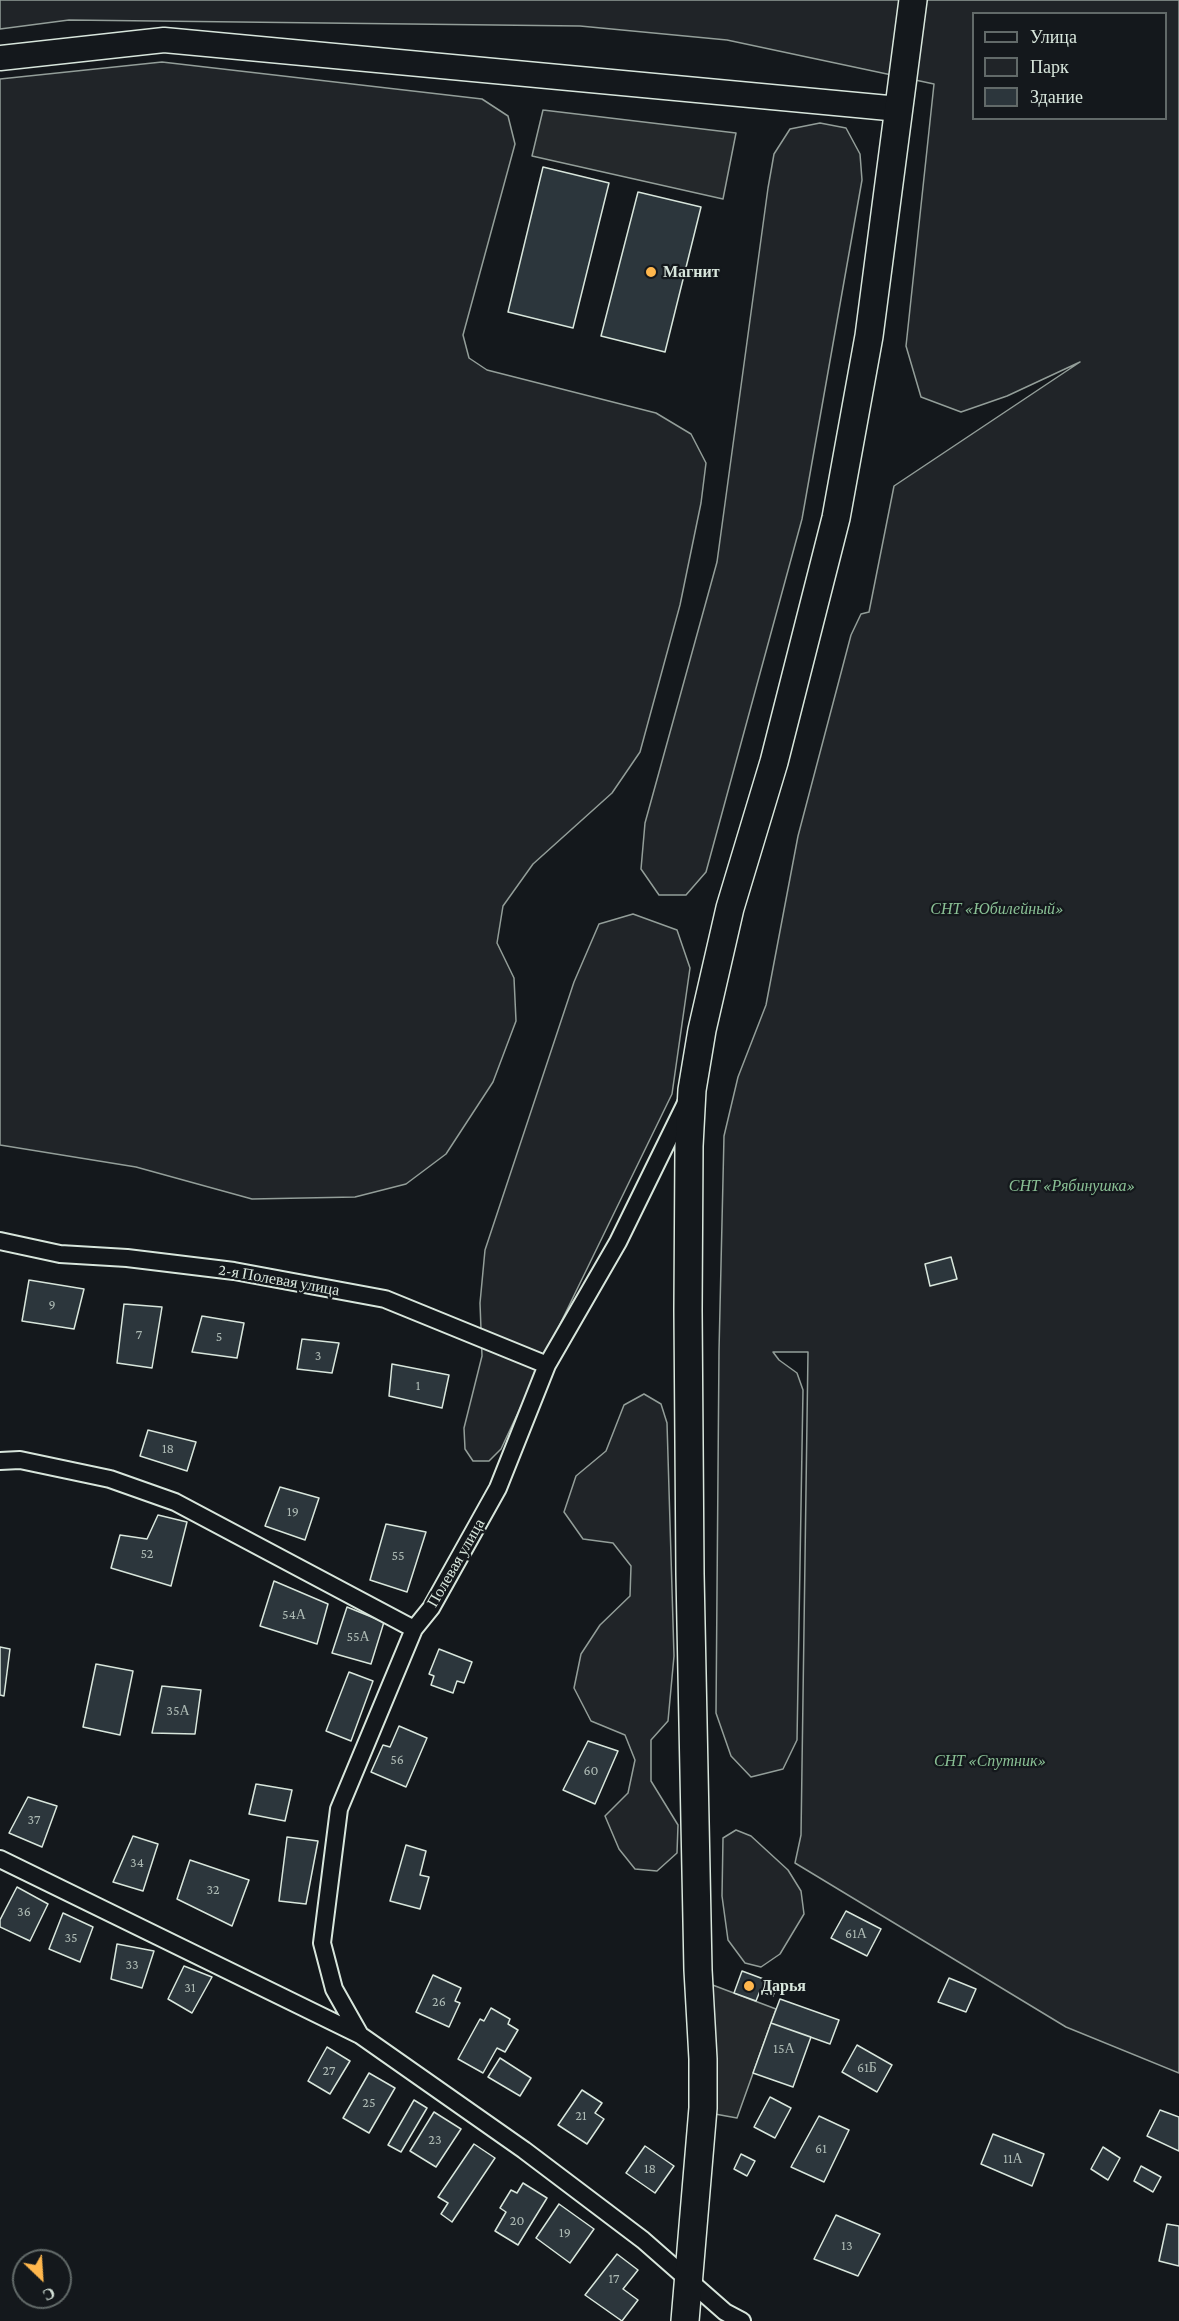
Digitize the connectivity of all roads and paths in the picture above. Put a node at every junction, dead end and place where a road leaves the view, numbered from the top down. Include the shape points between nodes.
1 (913, 0) edge
2 (0, 58) edge
3 (899, 109) junction
4 (692, 1090) junction
5 (0, 1241) edge
6 (547, 1365) junction
7 (0, 1461) edge
8 (414, 1629) junction
9 (0, 1859) edge
10 (360, 2035) junction
11 (688, 2279) junction
12 (685, 2321) edge
13 (742, 2321) edge

1 - 3 main road
2 - 3 street via 164,40
3 - 4 main road via 869,336 836,518 774,762 730,908
4 - 6 street, Полевая улица via 618,1242
4 - 11 main road via 688,1292 690,1563 703,2108
5 - 6 street, 2-я Полевая улица via 60,1254 234,1271 386,1299
6 - 8 street, Полевая улица via 498,1488 431,1608
7 - 8 street via 20,1460 110,1479 175,1502
8 - 10 street, Полевая улица via 339,1809 322,1943 334,1989
9 - 10 street
10 - 11 street via 524,2150
11 - 12 main road
11 - 13 street via 725,2313

